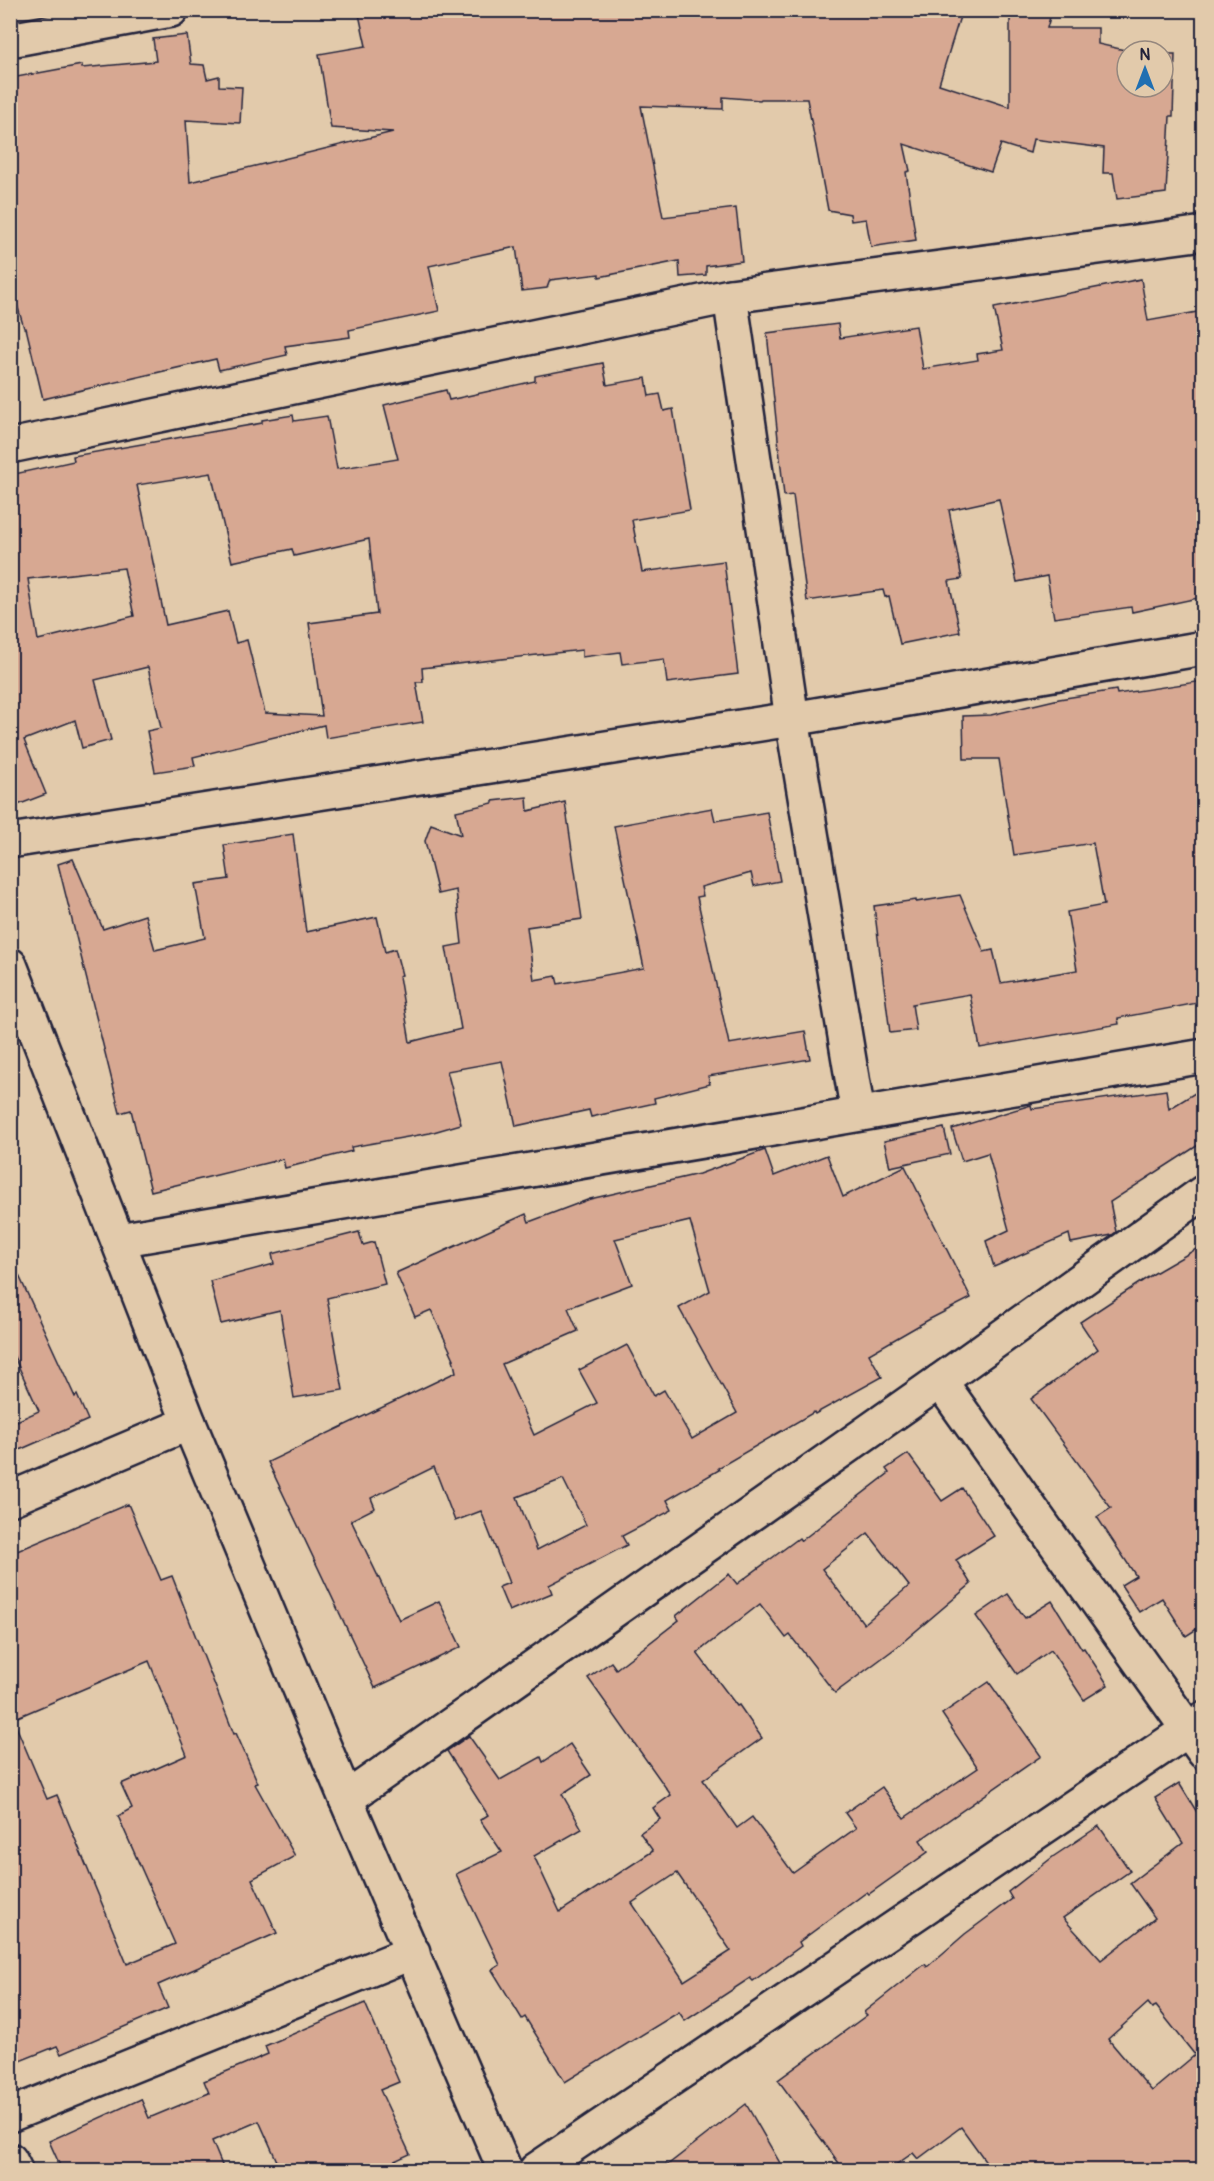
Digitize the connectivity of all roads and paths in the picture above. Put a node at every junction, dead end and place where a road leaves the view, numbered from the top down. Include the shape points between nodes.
1 (171, 10) edge
2 (10, 40) edge
3 (1203, 232) edge
4 (729, 296) junction
5 (10, 446) edge
6 (1203, 648) edge
7 (792, 719) junction
8 (10, 841) edge
9 (10, 965) edge
10 (1203, 1056) edge
11 (858, 1114) junction
12 (1203, 1192) edge
13 (118, 1240) junction
14 (940, 1381) junction
15 (189, 1422) junction
16 (10, 1499) edge
17 (1198, 1734) edge
18 (346, 1799) junction
19 (412, 1952) junction
20 (10, 2115) edge
21 (10, 2160) edge
22 (15, 2170) edge
23 (505, 2170) edge
24 (536, 2170) edge

1 - 2 street
3 - 4 street
4 - 5 street
4 - 7 street
6 - 7 street
7 - 8 street
7 - 11 street
9 - 13 street
10 - 11 street
11 - 13 street
12 - 14 street
13 - 15 street
14 - 17 street
14 - 18 street
15 - 16 street
15 - 18 street
17 - 24 street
18 - 19 street
19 - 20 street
19 - 23 street
21 - 22 street

